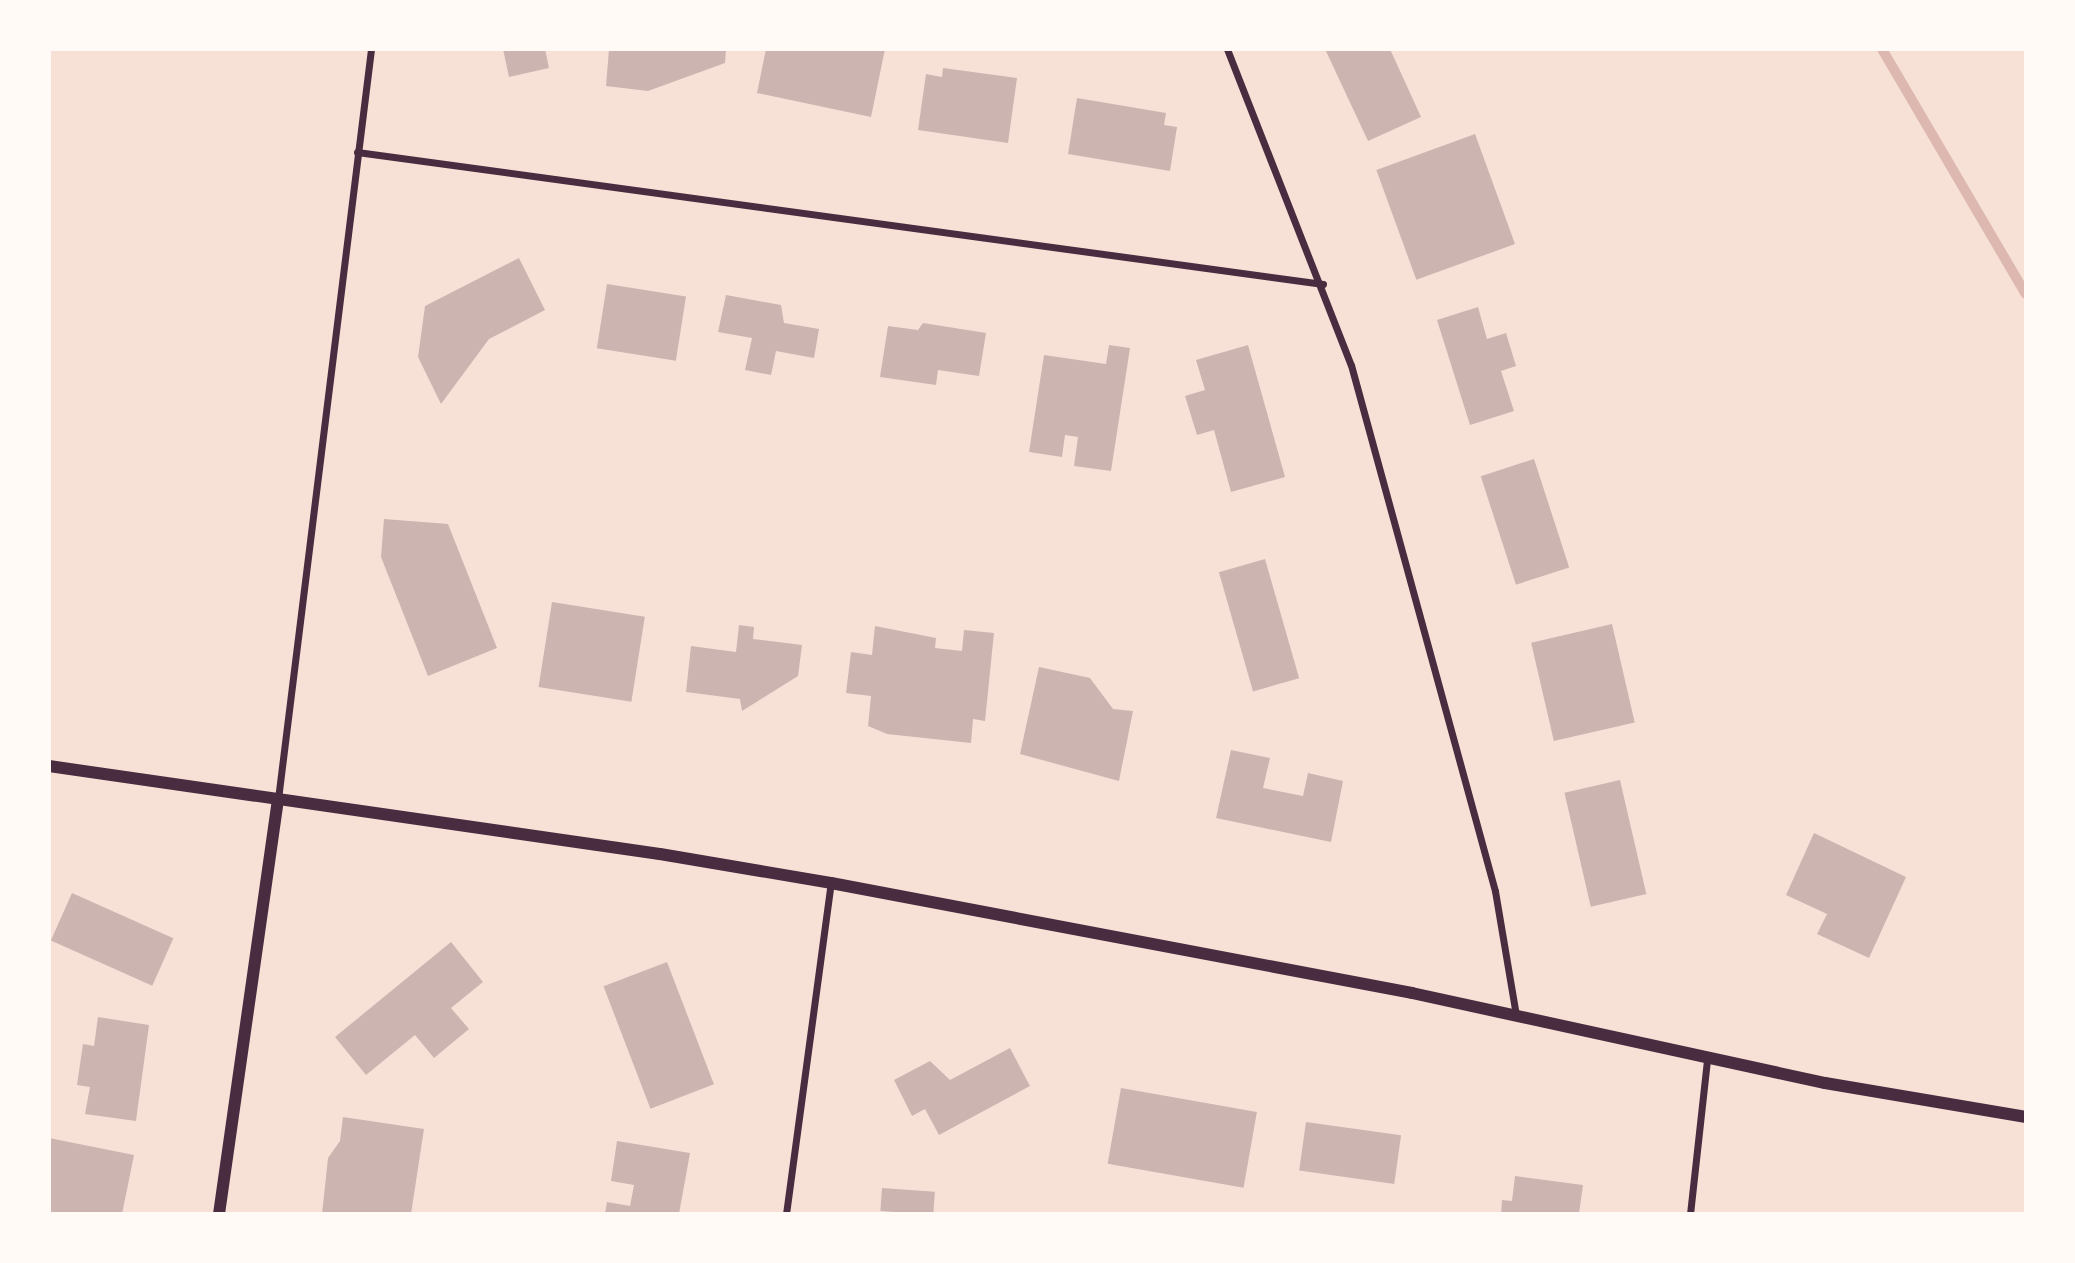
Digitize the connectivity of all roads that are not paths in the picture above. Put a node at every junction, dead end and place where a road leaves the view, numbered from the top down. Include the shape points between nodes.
1 (371, 49) edge
2 (1227, 49) edge
3 (357, 152) junction
4 (1322, 284) junction
5 (49, 766) edge
6 (278, 799) junction
7 (831, 883) junction
8 (1516, 1015) junction
9 (1707, 1059) junction
10 (2026, 1117) edge
11 (219, 1214) edge
12 (786, 1214) edge
13 (1690, 1214) edge

1 - 3 street
2 - 4 street
3 - 4 street
3 - 6 street
4 - 8 street via 1391,501 1488,864
5 - 6 street
6 - 7 street
6 - 11 street
7 - 8 street
7 - 12 street
8 - 9 street
9 - 10 street
9 - 13 street

